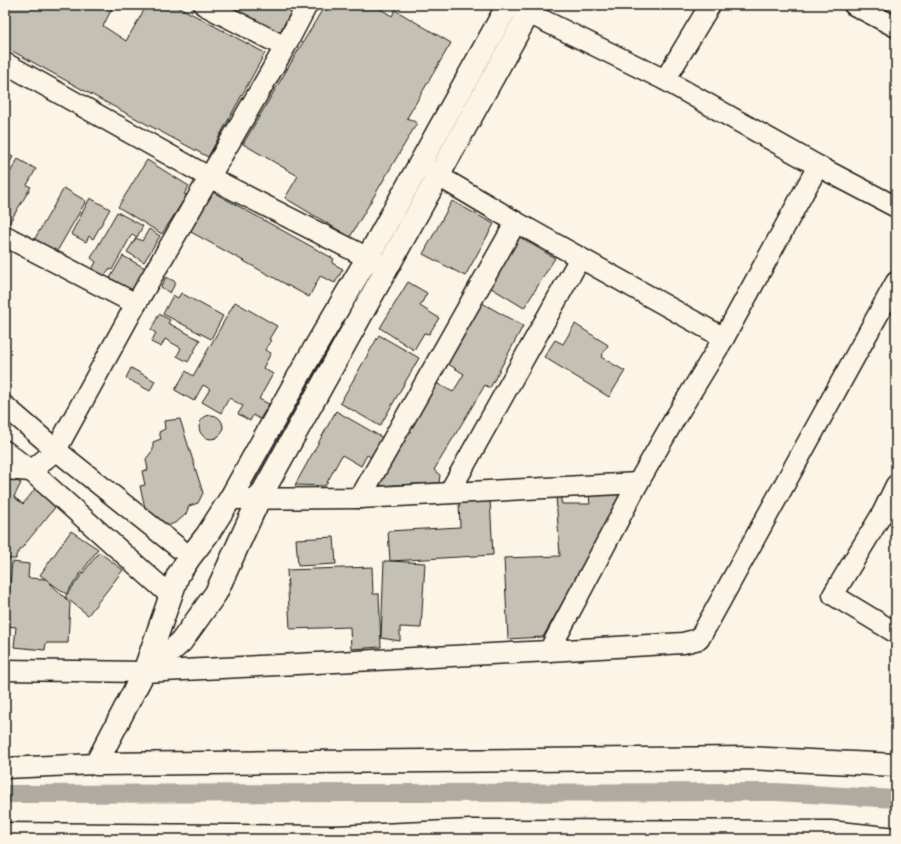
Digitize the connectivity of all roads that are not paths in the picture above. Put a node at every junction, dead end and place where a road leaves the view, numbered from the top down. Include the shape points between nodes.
1 (204, 5) edge
2 (307, 5) edge
3 (508, 5) edge
4 (710, 5) edge
5 (854, 5) edge
6 (525, 8) edge
7 (896, 28) edge
8 (285, 47) junction
9 (5, 63) edge
10 (666, 80) junction
11 (420, 165) junction
12 (818, 166) junction
13 (439, 176) junction
14 (210, 177) junction
15 (896, 207) edge
16 (516, 222) junction
17 (5, 236) edge
18 (368, 258) junction
19 (580, 258) junction
20 (388, 268) junction
21 (896, 282) edge
22 (136, 304) junction
23 (724, 338) junction
24 (5, 406) edge
25 (56, 450) junction
26 (5, 451) edge
27 (5, 469) edge
28 (31, 471) junction
29 (638, 483) junction
30 (896, 485) edge
31 (449, 493) junction
32 (230, 498) junction
33 (360, 498) junction
34 (259, 499) junction
35 (190, 557) junction
36 (171, 596) junction
37 (896, 633) edge
38 (549, 651) junction
39 (5, 670) edge
40 (144, 672) junction
41 (96, 764) junction
42 (896, 765) edge
43 (5, 768) edge
44 (5, 833) edge
45 (335, 838) edge
46 (896, 838) edge

1 - 8 street
2 - 8 street
3 - 11 main road
4 - 10 street
5 - 7 street
6 - 10 street
6 - 13 main road
8 - 14 street
9 - 14 street
10 - 12 street
11 - 13 street
11 - 18 main road
12 - 15 street
12 - 23 street
13 - 16 street
13 - 20 main road
14 - 18 street
14 - 22 street
16 - 19 street
16 - 33 street
17 - 22 street
18 - 20 street
18 - 32 main road
19 - 23 street
19 - 31 street
20 - 34 main road
21 - 38 street via 698,639 683,643
22 - 25 street
23 - 29 street
24 - 25 street
25 - 28 street
25 - 35 street
26 - 28 street
27 - 28 street
28 - 36 street
29 - 31 street
29 - 38 street
30 - 37 street via 882,514 833,595
31 - 33 street
32 - 34 street
32 - 35 main road via 207,536
33 - 34 street
34 - 40 main road via 216,593 181,642
35 - 36 main road via 178,575
36 - 40 main road
38 - 40 street
39 - 40 street
40 - 41 main road
41 - 42 main road via 747,758
41 - 43 street
44 - 45 street
45 - 46 street via 470,830 728,830 830,831

